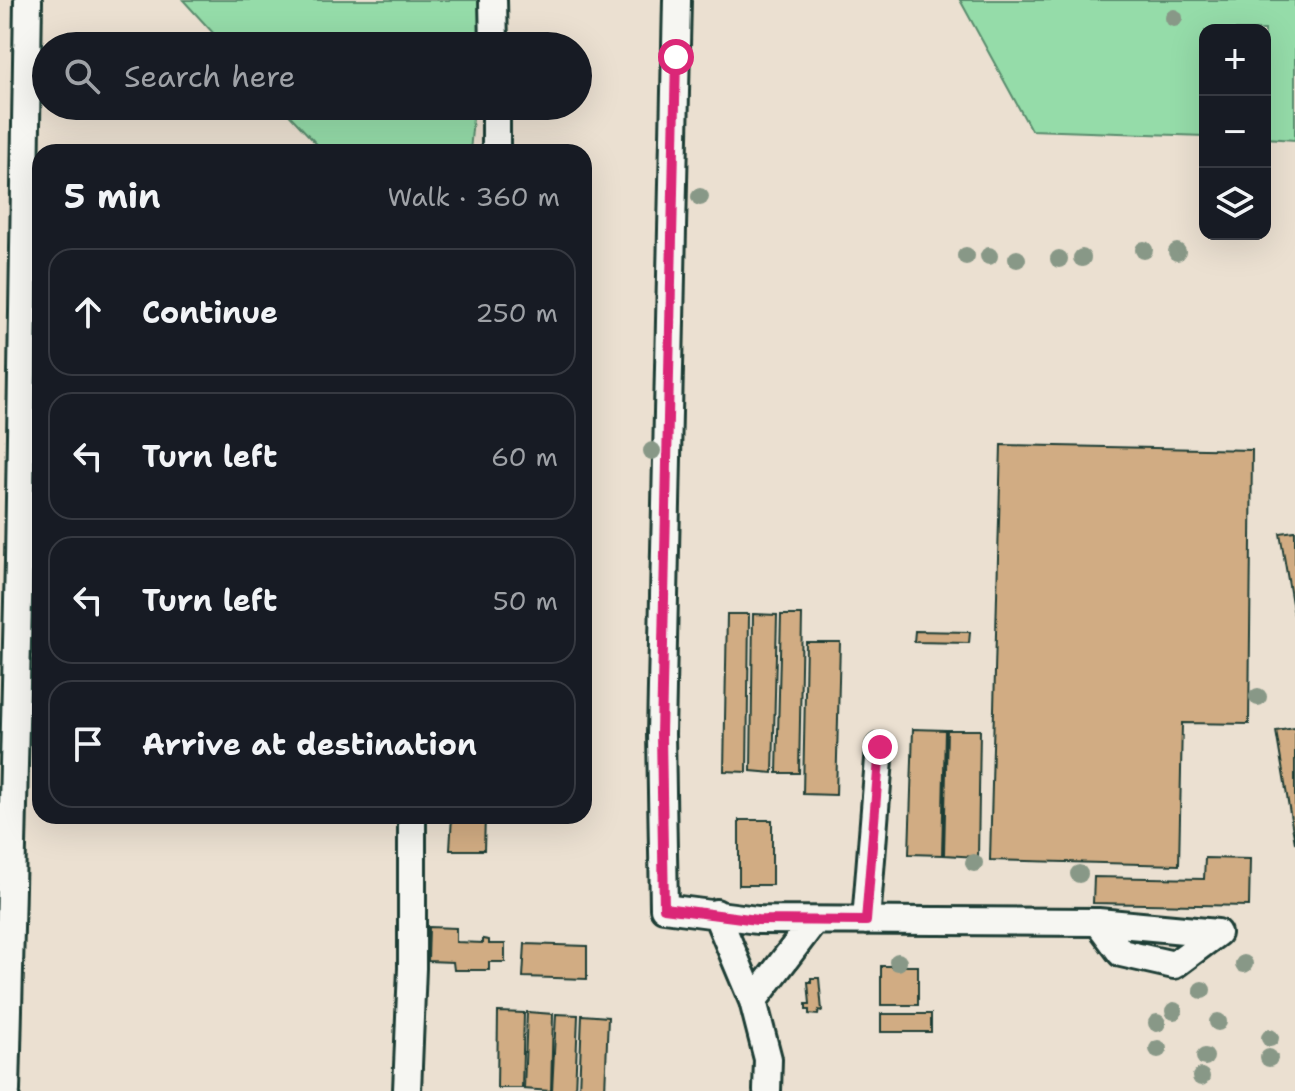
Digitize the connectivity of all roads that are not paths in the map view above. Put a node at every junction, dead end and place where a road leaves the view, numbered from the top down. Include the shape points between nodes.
1 (28, 0) edge
2 (493, 0) edge
3 (677, 0) edge
4 (494, 32) edge
5 (496, 120) edge
6 (496, 144) edge
7 (880, 747) dead end
8 (412, 824) edge
9 (716, 913) junction
10 (814, 921) junction
11 (866, 921) junction
12 (1098, 922) dead end
13 (753, 1001) junction
14 (6, 1091) edge
15 (407, 1091) edge
16 (767, 1091) edge

1 - 14 street
2 - 4 street
3 - 9 street via 661,734 664,908
5 - 6 street
7 - 11 street
8 - 15 street
9 - 10 street
9 - 13 street
10 - 11 street
10 - 13 street
11 - 12 street
13 - 16 street via 768,1059

